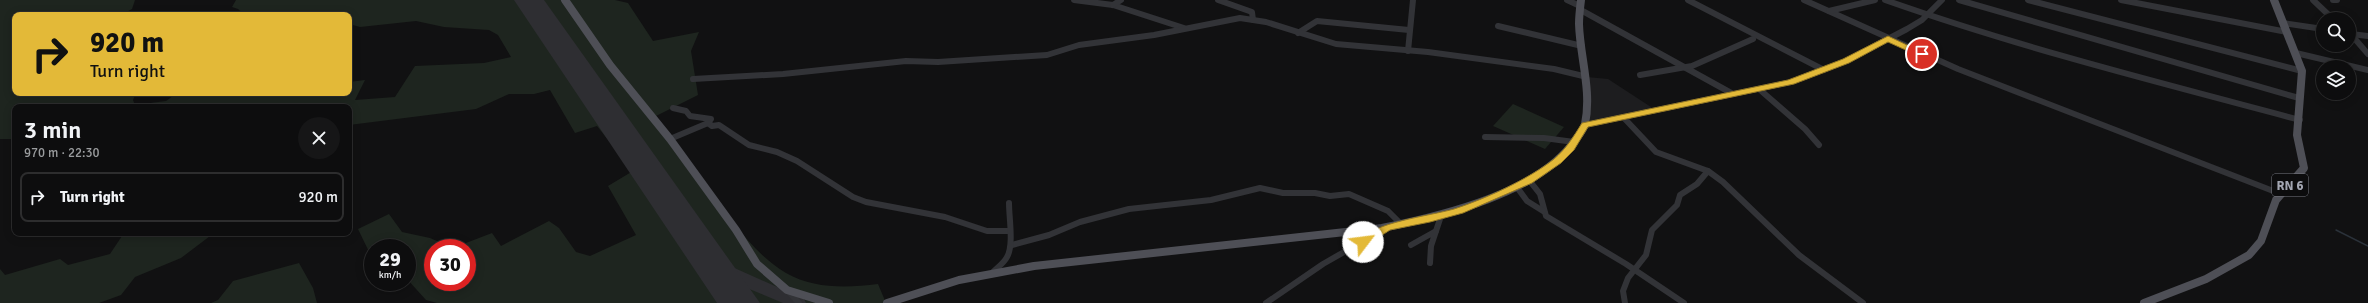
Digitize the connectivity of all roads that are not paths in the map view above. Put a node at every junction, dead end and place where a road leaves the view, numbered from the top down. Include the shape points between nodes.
1 (565, 0) edge
2 (1074, 0) edge
3 (1122, 0) edge
4 (1218, 0) edge
5 (1414, 0) edge
6 (1567, 0) edge
7 (1688, 0) edge
8 (1804, 0) edge
9 (1875, 0) edge
10 (1885, 0) edge
11 (1942, 0) edge
12 (1959, 0) edge
13 (2028, 0) edge
14 (2121, 0) edge
15 (2274, 0) edge
16 (2313, 0) edge
17 (2333, 0) edge
18 (2337, 0) edge
19 (1113, 5) junction
20 (1580, 5) edge
21 (1829, 11) junction
22 (2326, 12) edge
23 (1926, 16) junction
24 (1253, 20) junction
25 (2283, 23) junction
26 (1498, 26) dead end
27 (1185, 28) junction
28 (2316, 28) edge
29 (1409, 30) junction
30 (1298, 32) junction
31 (2287, 32) junction
32 (2356, 34) edge
33 (2368, 36) edge
34 (1753, 39) dead end
35 (1888, 39) junction
36 (2356, 40) edge
37 (1582, 46) junction
38 (1408, 51) junction
39 (2296, 53) junction
40 (2368, 54) edge
41 (1685, 68) junction
42 (1824, 70) junction
43 (2368, 70) edge
44 (2302, 71) junction
45 (1640, 75) dead end
46 (1584, 76) junction
47 (693, 79) dead end
48 (1760, 89) junction
49 (1733, 94) junction
50 (2299, 98) junction
51 (673, 108) dead end
52 (1624, 118) junction
53 (2300, 120) junction
54 (708, 123) junction
55 (1585, 125) junction
56 (1485, 137) dead end
57 (670, 139) junction
58 (1574, 142) junction
59 (1819, 145) dead end
60 (1708, 171) junction
61 (1529, 180) junction
62 (1516, 186) junction
63 (2281, 194) junction
64 (1009, 203) dead end
65 (1543, 211) junction
66 (1441, 216) junction
67 (1402, 225) junction
68 (1388, 227) junction
69 (1009, 231) junction
70 (1436, 231) junction
71 (1012, 245) junction
72 (1411, 245) dead end
73 (1430, 262) dead end
74 (1633, 269) junction
75 (992, 272) junction
76 (787, 290) junction
77 (799, 303) edge
78 (829, 303) edge
79 (887, 303) edge
80 (1266, 303) edge
81 (1625, 303) edge
82 (1684, 303) edge
83 (1863, 303) edge
84 (2144, 303) edge

1 - 57 main road via 610,65
2 - 19 street
3 - 19 street
4 - 24 street via 1252,12
5 - 29 street
6 - 20 street
7 - 42 street
8 - 21 street
9 - 21 street
10 - 23 street
11 - 23 street
12 - 50 street
13 - 44 street
14 - 31 street
15 - 25 main road, RN 6
16 - 22 street
17 - 18 street
19 - 27 street
20 - 37 main road
20 - 41 street
21 - 35 street
23 - 35 street
23 - 53 street
24 - 27 street via 1235,18
24 - 30 street
25 - 28 street
25 - 31 main road, RN 6
26 - 37 street
27 - 47 street via 1079,46 1047,55 938,62 906,61 783,74
29 - 30 street via 1318,21
29 - 38 street
30 - 38 street via 1336,44
31 - 39 main road, RN 6
32 - 33 street
34 - 41 street
35 - 42 street
35 - 63 street via 1958,69
36 - 40 street
37 - 46 main road
38 - 46 street via 1554,69
39 - 43 street
39 - 44 main road, RN 6
41 - 45 street
41 - 49 street
42 - 48 street via 1791,82
44 - 50 main road, RN 6
46 - 55 main road
48 - 49 street
48 - 59 street via 1805,128
49 - 52 street
50 - 53 main road, RN 6
51 - 54 street via 686,111 690,116 711,119
52 - 55 street
52 - 60 street via 1656,152
53 - 63 main road, RN 6 via 2297,135 2304,168 2302,174
54 - 57 street
54 - 69 street via 712,126 719,124 749,145 777,152 797,161 853,197 866,202 945,217 987,231
55 - 58 main road
56 - 58 street via 1544,138
57 - 76 main road via 736,230 757,264
58 - 61 main road via 1558,161
60 - 74 street via 1697,184 1680,195 1677,205 1652,230 1646,255
60 - 83 street via 1756,211 1799,254
61 - 62 main road
61 - 65 street via 1539,192 1543,201
62 - 65 street via 1527,201
62 - 66 main road
63 - 84 main road, RN 6 via 2264,236 2244,259 2231,267
64 - 69 street
65 - 74 street via 1546,216
66 - 67 main road
66 - 70 street
67 - 68 main road
67 - 71 street via 1388,211 1357,200 1349,194 1330,196 1315,193 1283,193 1260,188 1211,200 1129,209
68 - 75 main road
68 - 80 street via 1323,264
69 - 71 street
70 - 72 street
70 - 73 street via 1431,246
71 - 75 street via 1007,258
74 - 81 street via 1623,291
74 - 82 street
75 - 79 main road via 929,288
76 - 77 street
76 - 78 main road

